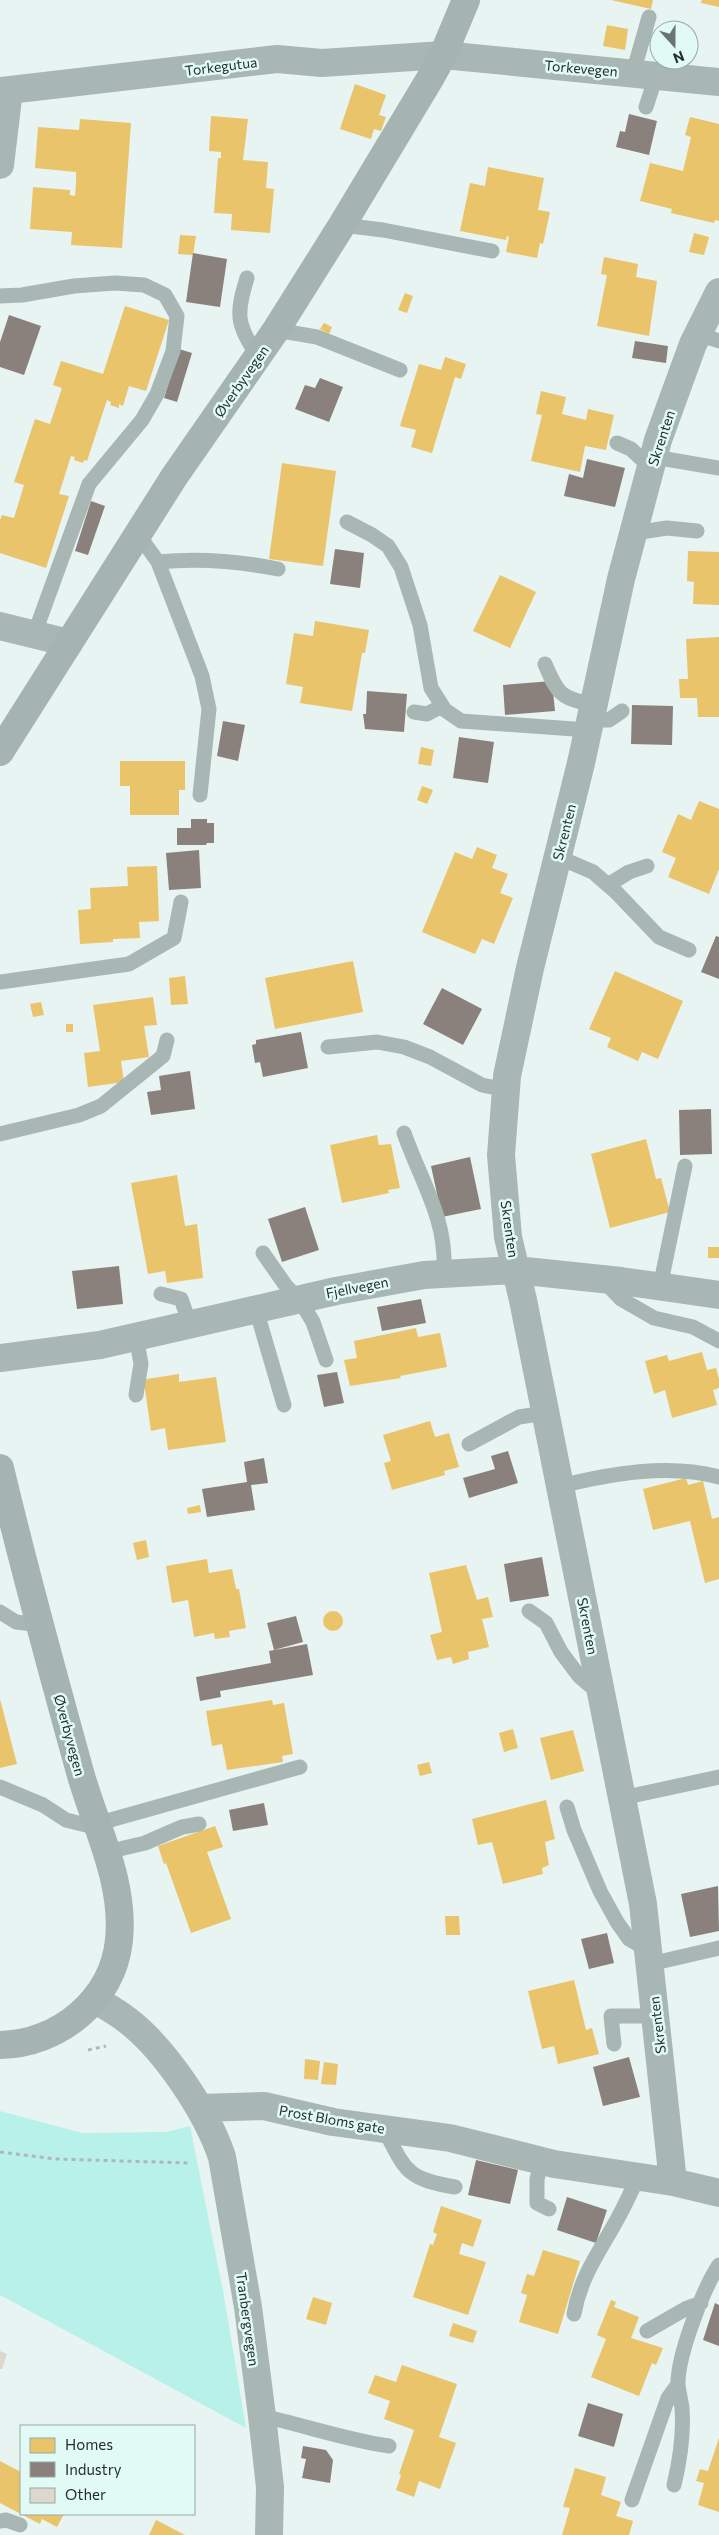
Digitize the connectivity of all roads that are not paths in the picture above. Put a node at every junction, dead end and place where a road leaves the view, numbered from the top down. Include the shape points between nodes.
1 (466, 0) edge
2 (649, 18) dead end
3 (443, 55) junction
4 (644, 74) junction
5 (719, 82) edge
6 (4, 91) edge
7 (646, 108) dead end
8 (0, 165) edge
9 (342, 225) junction
10 (492, 251) dead end
11 (248, 278) dead end
12 (719, 292) edge
13 (0, 296) edge
14 (276, 330) junction
15 (709, 337) edge
16 (258, 356) junction
17 (400, 370) dead end
18 (617, 443) dead end
19 (653, 463) junction
20 (719, 468) edge
21 (347, 522) dead end
22 (697, 531) dead end
23 (634, 533) junction
24 (138, 534) junction
25 (158, 562) junction
26 (278, 569) dead end
27 (0, 626) edge
28 (34, 635) junction
29 (69, 643) junction
30 (545, 664) dead end
31 (442, 706) junction
32 (622, 711) dead end
33 (414, 712) dead end
34 (591, 718) junction
35 (0, 752) edge
36 (200, 795) dead end
37 (558, 857) junction
38 (647, 866) dead end
39 (608, 885) junction
40 (181, 902) dead end
41 (689, 950) dead end
42 (0, 982) edge
43 (167, 1040) dead end
44 (328, 1047) dead end
45 (506, 1090) junction
46 (404, 1133) dead end
47 (0, 1134) edge
48 (684, 1166) dead end
49 (263, 1253) dead end
50 (516, 1270) junction
51 (444, 1274) junction
52 (602, 1279) junction
53 (660, 1287) junction
54 (160, 1294) dead end
55 (719, 1295) edge
56 (299, 1299) junction
57 (256, 1309) junction
58 (190, 1324) junction
59 (136, 1336) junction
60 (719, 1341) edge
61 (0, 1358) edge
62 (326, 1360) dead end
63 (136, 1395) dead end
64 (284, 1405) dead end
65 (545, 1413) junction
66 (469, 1444) dead end
67 (1, 1475) edge
68 (719, 1477) edge
69 (560, 1486) junction
70 (529, 1611) dead end
71 (0, 1612) edge
72 (41, 1626) junction
73 (601, 1695) junction
74 (300, 1767) dead end
75 (719, 1777) edge
76 (0, 1787) edge
77 (622, 1798) junction
78 (567, 1807) dead end
79 (198, 1824) dead end
80 (100, 1835) junction
81 (719, 1948) edge
82 (649, 1957) junction
83 (95, 1999) junction
84 (656, 2016) junction
85 (614, 2044) dead end
86 (0, 2045) edge
87 (200, 2108) junction
88 (384, 2129) junction
89 (542, 2161) junction
90 (638, 2177) junction
91 (673, 2182) junction
92 (455, 2187) dead end
93 (719, 2193) edge
94 (549, 2209) dead end
95 (719, 2265) edge
96 (701, 2304) junction
97 (574, 2314) dead end
98 (647, 2331) dead end
99 (678, 2384) junction
100 (262, 2416) junction
101 (390, 2446) dead end
102 (674, 2485) dead end
103 (632, 2500) dead end
104 (0, 2521) edge
105 (20, 2525) dead end
106 (270, 2535) edge

1 - 3 main road, Øverbyvegen
2 - 4 lane
3 - 4 street, Torkevegen
3 - 6 street, Torkegutua via 322,63 277,59
3 - 9 main road, Øverbyvegen
4 - 5 street, Torkevegen
4 - 7 lane
6 - 8 street
9 - 10 lane
9 - 14 main road, Øverbyvegen
11 - 16 lane via 239,303 243,334
12 - 15 street, Skrenten
13 - 28 lane via 115,283 144,285 165,295 177,316 173,351 158,394 142,420 89,484
14 - 16 main road, Øverbyvegen
14 - 17 lane via 317,337
15 - 19 street, Skrenten via 658,440
16 - 24 main road, Øverbyvegen via 178,470
18 - 19 lane
19 - 20 lane
19 - 23 street, Skrenten
21 - 31 lane via 388,546 401,567 420,625 431,688
22 - 23 lane via 667,528
23 - 34 street, Skrenten
24 - 25 lane
24 - 29 main road, Øverbyvegen
25 - 26 lane via 189,559
25 - 36 lane via 197,660 209,709
27 - 28 street
28 - 29 street
29 - 35 main road, Øverbyvegen
30 - 34 lane via 555,687
31 - 33 lane via 427,714
31 - 34 lane via 461,721
32 - 34 lane via 609,720
34 - 37 street, Skrenten
37 - 39 lane via 593,872
37 - 45 street, Skrenten via 530,968 506,1076
38 - 39 lane
39 - 41 lane via 659,937
40 - 42 lane via 174,938 129,964
43 - 47 lane via 163,1056 100,1106 79,1115
44 - 45 lane via 377,1042 404,1047 482,1085
45 - 50 street, Skrenten via 501,1155 508,1237
46 - 51 lane via 440,1224 445,1249
48 - 53 lane
49 - 56 lane
50 - 51 street, Fjellvegen
50 - 52 street, Fjellvegen
50 - 65 street, Skrenten
51 - 56 street, Fjellvegen
52 - 53 street, Fjellvegen
52 - 60 lane via 621,1299 654,1318 693,1327
53 - 55 street, Fjellvegen
54 - 58 lane via 181,1299
56 - 57 street, Fjellvegen
56 - 62 lane via 313,1322
57 - 58 street, Fjellvegen
57 - 64 lane
58 - 59 street, Fjellvegen
59 - 61 street, Fjellvegen
59 - 63 lane via 141,1364
65 - 66 lane via 519,1418
65 - 69 street, Skrenten
67 - 72 main road, Øverbyvegen
68 - 69 lane via 691,1470 645,1472 599,1477
69 - 73 street, Skrenten
70 - 73 lane via 546,1623 579,1676
71 - 72 lane via 16,1622
72 - 80 main road, Øverbyvegen
73 - 77 street, Skrenten
74 - 80 lane
75 - 77 lane
76 - 80 lane
77 - 82 street, Skrenten via 643,1904
78 - 82 lane via 600,1892 629,1939
79 - 80 lane via 182,1827 145,1843
80 - 83 main road, Øverbyvegen via 118,1902 119,1942 109,1976
81 - 82 lane
82 - 84 street, Skrenten
83 - 86 main road via 75,2019 45,2037
83 - 87 street via 128,2021 156,2049
84 - 85 lane via 611,2016
84 - 91 street, Skrenten
87 - 88 street, Prost Bloms gate via 264,2106 333,2122
87 - 100 street, Tranbergvegen via 222,2157 248,2307
88 - 89 street, Prost Bloms gate via 450,2138
88 - 92 lane via 410,2174 427,2182
89 - 90 street, Prost Bloms gate
89 - 94 lane via 537,2179 538,2203
90 - 91 street, Prost Bloms gate
90 - 97 lane via 588,2267
91 - 93 street, Prost Bloms gate
95 - 96 lane
96 - 98 lane via 687,2308
96 - 99 lane via 684,2354
99 - 102 lane via 682,2410 680,2458
99 - 103 lane via 668,2398
100 - 101 lane via 357,2441
100 - 106 street, Tranbergvegen via 270,2487
104 - 105 lane

